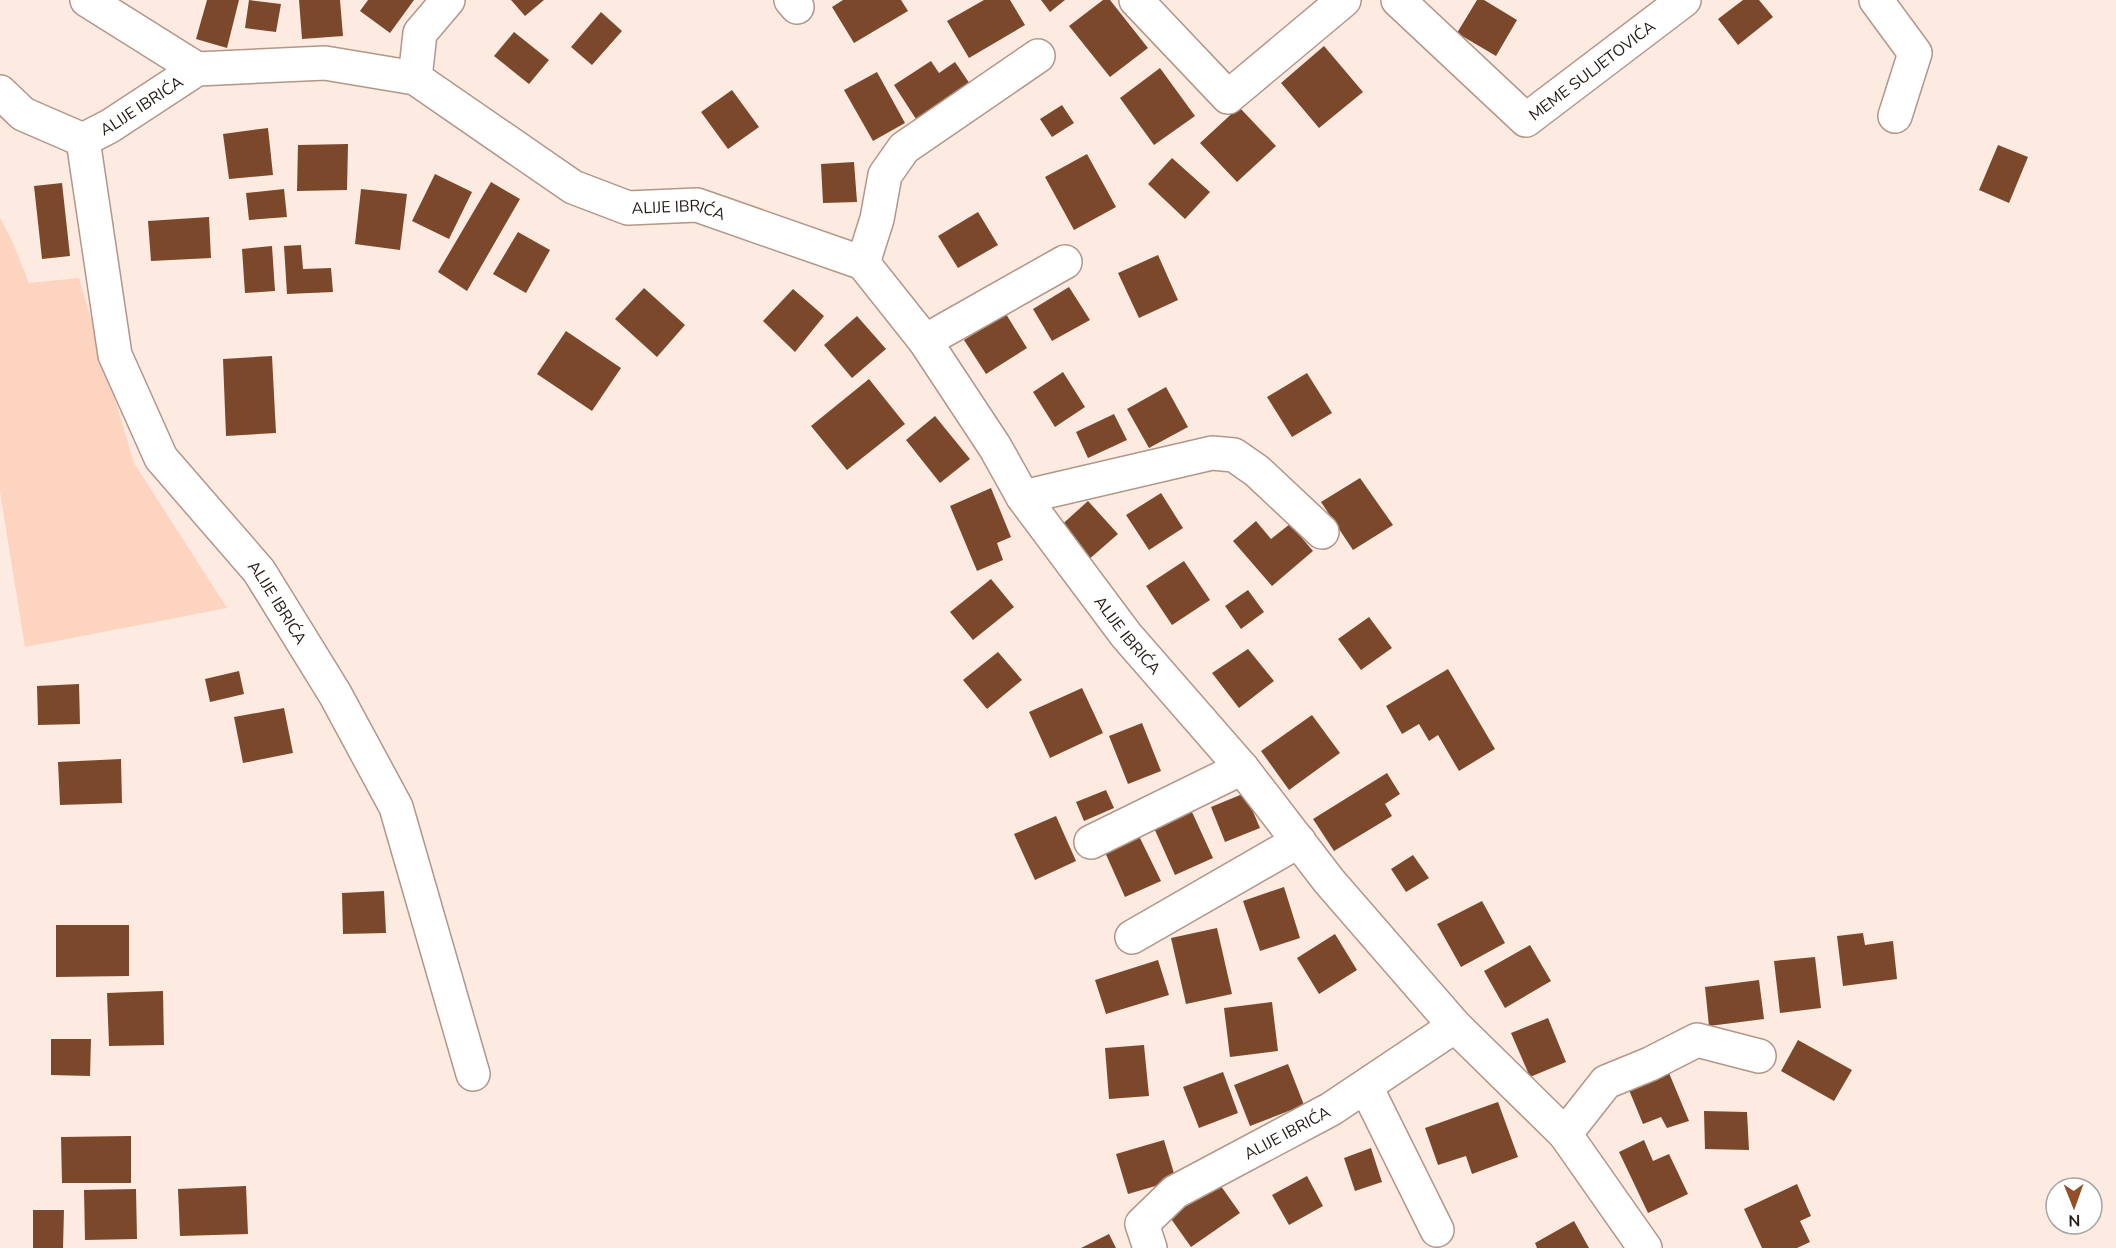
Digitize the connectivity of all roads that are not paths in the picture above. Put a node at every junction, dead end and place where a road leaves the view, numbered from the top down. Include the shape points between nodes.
1 (87, 0) edge
2 (448, 0) edge
3 (1136, 0) edge
4 (1344, 0) edge
5 (1398, 0) edge
6 (1684, 0) edge
7 (1876, 0) edge
8 (1038, 56) dead end
9 (197, 69) junction
10 (415, 78) junction
11 (0, 92) edge
12 (1895, 116) dead end
13 (83, 141) junction
14 (1065, 262) dead end
15 (863, 263) junction
16 (925, 341) junction
17 (1023, 497) junction
18 (1322, 532) dead end
19 (1242, 768) junction
20 (1299, 841) junction
21 (1091, 842) dead end
22 (1132, 937) dead end
23 (1455, 1026) junction
24 (1759, 1056) dead end
25 (473, 1074) dead end
26 (1366, 1086) junction
27 (1565, 1134) junction
28 (1437, 1230) dead end
29 (1150, 1248) edge
30 (1645, 1248) edge

1 - 9 street, ALIJE IBRIĆA
2 - 10 street via 420,33
3 - 4 street via 1228,97
5 - 6 street, MEME SULJETOVIĆA via 1527,120
7 - 12 street via 1915,53
8 - 15 street via 904,148 885,175
9 - 10 street, ALIJE IBRIĆA via 326,63
9 - 13 street, ALIJE IBRIĆA
10 - 15 street, ALIJE IBRIĆA via 573,187 628,208 697,205
11 - 13 street, ALIJE IBRIĆA via 24,114
13 - 25 street, ALIJE IBRIĆA via 115,355 161,458 259,571 334,694 396,807
14 - 16 street
15 - 16 street, ALIJE IBRIĆA
16 - 17 street, ALIJE IBRIĆA
17 - 18 street via 1212,453 1234,455 1257,471
17 - 19 street, ALIJE IBRIĆA via 1126,635
19 - 20 street, ALIJE IBRIĆA
19 - 21 street
20 - 22 street
20 - 23 street, ALIJE IBRIĆA
23 - 26 street, ALIJE IBRIĆA
23 - 27 street, ALIJE IBRIĆA
24 - 27 street via 1697,1040 1606,1082
26 - 28 street
26 - 29 street, ALIJE IBRIĆA via 1175,1192 1142,1224
27 - 30 street, ALIJE IBRIĆA

